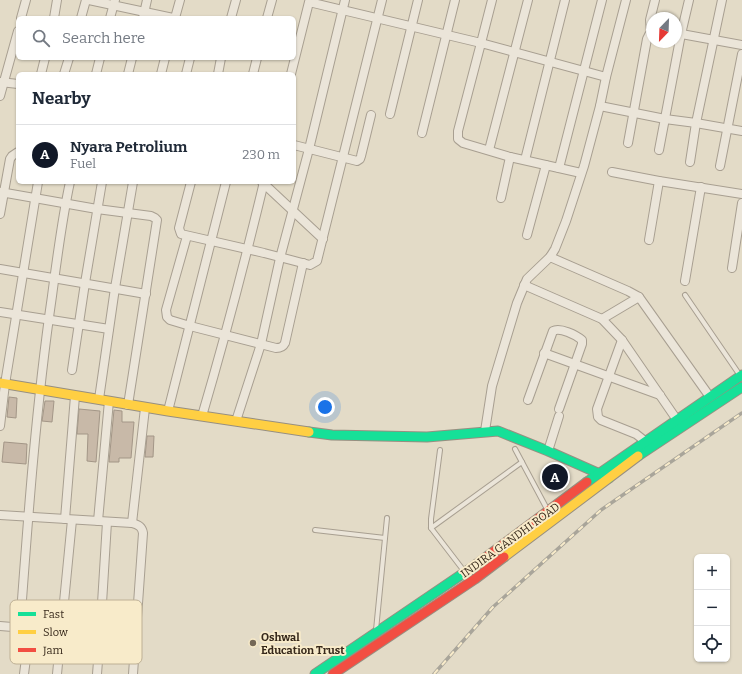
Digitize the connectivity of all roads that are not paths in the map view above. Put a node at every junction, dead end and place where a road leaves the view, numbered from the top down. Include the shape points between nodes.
1 (26, 0) edge
2 (57, 0) edge
3 (86, 0) edge
4 (89, 0) edge
5 (148, 0) edge
6 (180, 0) edge
7 (236, 0) edge
8 (272, 0) edge
9 (345, 0) edge
10 (382, 0) edge
11 (418, 0) edge
12 (455, 0) edge
13 (492, 0) edge
14 (528, 0) edge
15 (565, 0) edge
16 (602, 0) edge
17 (626, 0) edge
18 (655, 0) edge
19 (689, 0) edge
20 (722, 0) edge
21 (310, 1) edge
22 (114, 3) edge
23 (342, 10) junction
24 (652, 12) edge
25 (144, 15) edge
26 (22, 16) edge
27 (54, 16) edge
28 (82, 16) edge
29 (111, 16) edge
30 (154, 16) edge
31 (175, 16) edge
32 (232, 16) edge
33 (268, 16) edge
34 (377, 19) junction
35 (682, 22) edge
36 (412, 27) junction
37 (446, 35) junction
38 (682, 35) edge
39 (16, 37) edge
40 (712, 39) junction
41 (481, 43) junction
42 (646, 44) edge
43 (742, 45) edge
44 (676, 48) edge
45 (296, 52) edge
46 (514, 52) junction
47 (742, 54) edge
48 (44, 60) edge
49 (68, 60) edge
50 (100, 60) edge
51 (132, 60) edge
52 (164, 60) edge
53 (190, 60) edge
54 (222, 60) edge
55 (256, 60) edge
56 (294, 60) edge
57 (550, 62) junction
58 (585, 71) junction
59 (42, 72) edge
60 (65, 72) edge
61 (96, 72) edge
62 (128, 72) edge
63 (162, 72) edge
64 (186, 72) edge
65 (218, 72) edge
66 (254, 72) edge
67 (291, 72) edge
68 (606, 76) junction
69 (2, 82) edge
70 (16, 84) edge
71 (0, 96) edge
72 (600, 106) junction
73 (633, 112) junction
74 (390, 114) dead end
75 (371, 115) dead end
76 (665, 119) junction
77 (696, 123) junction
78 (728, 128) junction
79 (742, 131) edge
80 (422, 133) dead end
81 (628, 143) dead end
82 (296, 146) edge
83 (309, 149) junction
84 (489, 150) junction
85 (659, 150) dead end
86 (16, 153) edge
87 (510, 157) junction
88 (343, 158) junction
89 (525, 160) junction
90 (690, 162) dead end
91 (546, 165) junction
92 (720, 166) dead end
93 (559, 168) junction
94 (612, 172) dead end
95 (581, 173) junction
96 (660, 181) junction
97 (38, 184) edge
98 (70, 184) edge
99 (102, 184) edge
100 (133, 184) edge
101 (190, 184) edge
102 (226, 184) edge
103 (263, 184) edge
104 (265, 184) edge
105 (700, 187) junction
106 (2, 192) edge
107 (742, 194) edge
108 (34, 198) junction
109 (500, 198) dead end
110 (66, 203) junction
111 (742, 203) edge
112 (97, 209) junction
113 (292, 210) junction
114 (129, 213) junction
115 (0, 214) edge
116 (527, 235) dead end
117 (187, 236) junction
118 (323, 239) junction
119 (649, 240) dead end
120 (212, 241) junction
121 (248, 249) junction
122 (550, 257) junction
123 (280, 258) junction
124 (303, 263) junction
125 (0, 268) edge
126 (732, 268) dead end
127 (23, 272) junction
128 (54, 278) junction
129 (685, 281) dead end
130 (85, 283) junction
131 (524, 285) junction
132 (115, 288) junction
133 (146, 294) junction
134 (685, 295) dead end
135 (639, 297) junction
136 (0, 312) edge
137 (16, 315) junction
138 (602, 319) junction
139 (48, 320) junction
140 (79, 325) junction
141 (190, 326) junction
142 (109, 329) junction
143 (226, 335) junction
144 (622, 340) junction
145 (261, 344) junction
146 (544, 353) junction
147 (574, 364) junction
148 (72, 370) dead end
149 (741, 376) edge
150 (608, 377) junction
151 (3, 384) edge
152 (742, 387) edge
153 (40, 390) junction
154 (660, 395) junction
155 (75, 396) junction
156 (710, 397) junction
157 (99, 399) junction
158 (528, 400) dead end
159 (109, 401) junction
160 (128, 405) junction
161 (144, 408) junction
162 (168, 411) junction
163 (202, 416) junction
164 (677, 420) junction
165 (236, 421) junction
166 (0, 426) edge
167 (485, 431) junction
168 (646, 442) junction
169 (515, 449) dead end
170 (440, 450) dead end
171 (548, 451) junction
172 (522, 462) junction
173 (599, 473) junction
174 (609, 478) junction
175 (548, 511) junction
176 (0, 515) edge
177 (28, 517) junction
178 (387, 518) dead end
179 (68, 520) junction
180 (98, 521) junction
181 (107, 522) junction
182 (132, 523) junction
183 (431, 528) junction
184 (314, 530) dead end
185 (385, 538) junction
186 (465, 573) junction
187 (22, 600) edge
188 (63, 600) edge
189 (102, 600) edge
190 (138, 600) edge
191 (0, 626) edge
192 (10, 626) edge
193 (375, 634) junction
194 (25, 664) edge
195 (58, 664) edge
196 (98, 664) edge
197 (134, 664) edge
198 (24, 674) edge
199 (57, 674) edge
200 (97, 674) edge
201 (133, 674) edge
202 (315, 674) edge
203 (333, 674) edge

1 - 26 street
2 - 27 street
3 - 28 street
4 - 22 street
5 - 25 street
6 - 31 street
7 - 32 street
8 - 33 street
9 - 23 street
10 - 34 street
11 - 36 street
12 - 37 street
13 - 41 street
14 - 46 street
15 - 57 street
16 - 58 street
17 - 68 street
18 - 24 street
19 - 35 street
20 - 40 street
21 - 23 street
21 - 45 street
22 - 25 street
22 - 29 street
23 - 34 street
23 - 83 street
25 - 30 street
34 - 36 street
34 - 88 street
36 - 37 street
36 - 74 street
37 - 41 street
37 - 80 street
38 - 40 street
39 - 69 street
40 - 43 street
40 - 77 street
41 - 46 street
41 - 84 street via 457,135 463,142
42 - 73 street
44 - 76 street
46 - 57 street
46 - 84 street
47 - 78 street
48 - 59 street
49 - 60 street
50 - 61 street
51 - 62 street
52 - 63 street
53 - 64 street
54 - 65 street
55 - 66 street
56 - 67 street
57 - 58 street
57 - 89 street
58 - 68 street
58 - 93 street
68 - 72 street
69 - 70 street
69 - 71 street
72 - 73 street
72 - 95 street
73 - 76 street
73 - 81 street
75 - 88 street via 360,159 357,161
76 - 77 street
76 - 85 street
77 - 78 street
77 - 90 street
78 - 79 street
78 - 92 street
82 - 83 street
83 - 88 street
83 - 113 street
84 - 87 street
86 - 106 street via 10,159
87 - 89 street
87 - 109 street
88 - 118 street
89 - 91 street
91 - 93 street
91 - 116 street
93 - 95 street
94 - 96 street
95 - 122 street via 564,227
96 - 105 street
96 - 119 street
97 - 108 street
98 - 110 street
99 - 112 street
100 - 114 street
101 - 117 street via 179,228 181,234
102 - 120 street
103 - 121 street
104 - 113 street
105 - 107 street
105 - 129 street
106 - 108 street
106 - 115 street
108 - 110 street
108 - 127 street
110 - 112 street
110 - 128 street
111 - 126 street
112 - 114 street
112 - 130 street
113 - 118 street
113 - 123 street
114 - 132 street
114 - 133 street via 151,216 157,220
117 - 120 street
117 - 141 street via 166,314 170,320
118 - 124 street via 317,261 310,265
120 - 121 street
120 - 141 street
121 - 123 street
121 - 143 street
122 - 131 street
122 - 135 street
123 - 124 street
123 - 145 street
124 - 145 street via 283,346 276,348
125 - 127 street
127 - 128 street
127 - 137 street
128 - 130 street
128 - 139 street
130 - 132 street
130 - 140 street
131 - 138 street
131 - 167 street via 492,386
132 - 133 street
132 - 142 street
133 - 160 street
134 - 149 lane
135 - 138 street
135 - 156 street
136 - 137 street
137 - 139 street
137 - 151 street
138 - 144 street
139 - 140 street
139 - 153 street
140 - 142 street
140 - 148 street
141 - 143 street
141 - 162 street
142 - 157 street
143 - 145 street
143 - 163 street
144 - 150 street
144 - 154 street
145 - 165 street
146 - 147 street
146 - 147 street via 553,331 561,330 582,340
146 - 158 street
147 - 150 street
147 - 171 street
149 - 156 main road, INDIRA GANDHI ROAD
150 - 154 street
150 - 168 street via 597,409 598,417 636,434
151 - 153 main road
151 - 166 street
152 - 174 main road, INDIRA GANDHI ROAD
153 - 155 main road
153 - 177 street
154 - 164 street
155 - 157 main road
155 - 179 street
156 - 164 main road, INDIRA GANDHI ROAD
157 - 159 main road
159 - 160 main road
159 - 180 street
160 - 161 main road
161 - 162 main road
161 - 182 street
162 - 163 main road
163 - 165 main road
164 - 168 main road, INDIRA GANDHI ROAD
165 - 167 main road via 332,435 427,438
167 - 171 main road via 498,431
168 - 173 main road, INDIRA GANDHI ROAD
169 - 172 lane
170 - 183 lane
171 - 173 main road
172 - 175 lane
172 - 183 lane
173 - 174 main road
173 - 175 main road, INDIRA GANDHI ROAD
174 - 203 main road, INDIRA GANDHI ROAD via 475,578
175 - 186 main road, INDIRA GANDHI ROAD
176 - 177 street
177 - 179 street
177 - 187 street
178 - 185 lane
179 - 180 street
179 - 188 street
180 - 181 street
181 - 182 street
181 - 189 street
182 - 190 street via 139,525 143,534
183 - 186 lane
184 - 185 lane
185 - 193 lane
186 - 193 main road, INDIRA GANDHI ROAD
191 - 192 street
193 - 202 main road, INDIRA GANDHI ROAD
194 - 198 street
195 - 199 street
196 - 200 street
197 - 201 street

